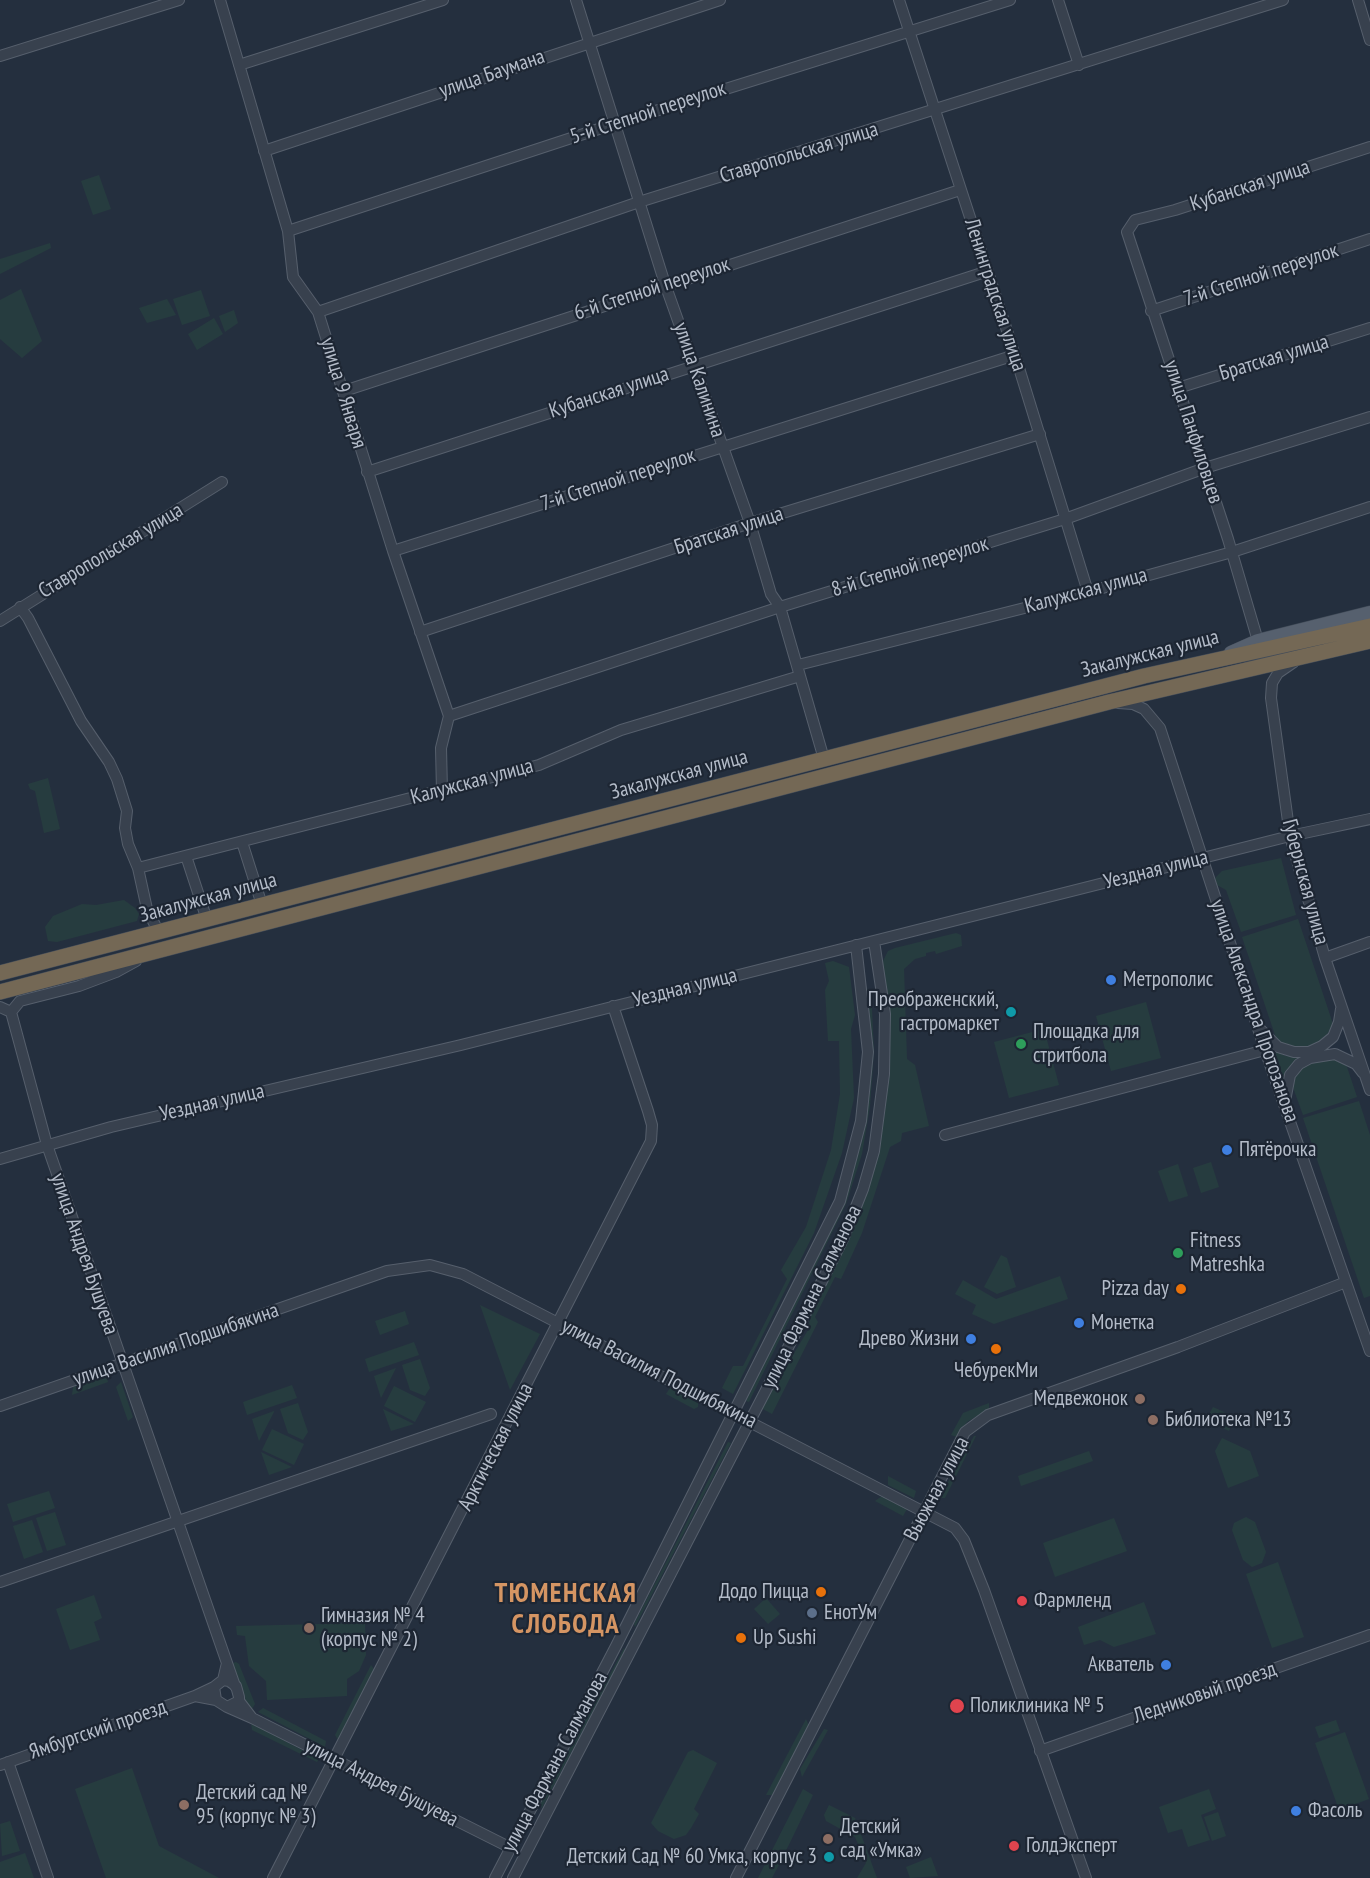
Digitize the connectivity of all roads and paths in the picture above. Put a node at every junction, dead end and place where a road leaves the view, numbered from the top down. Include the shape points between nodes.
1 (179, 0) edge
2 (220, 0) edge
3 (443, 0) edge
4 (576, 0) edge
5 (720, 0) edge
6 (899, 0) edge
7 (1010, 0) edge
8 (1058, 0) edge
9 (1283, 0) edge
10 (1358, 0) edge
11 (909, 31) junction
12 (1370, 40) edge
13 (590, 41) junction
14 (0, 56) edge
15 (239, 65) junction
16 (1080, 65) junction
17 (935, 111) junction
18 (617, 123) junction
19 (1370, 147) edge
20 (264, 151) junction
21 (960, 190) junction
22 (639, 202) junction
23 (1131, 224) joint
24 (288, 231) junction
25 (1370, 239) edge
26 (988, 272) junction
27 (665, 284) junction
28 (1152, 311) junction
29 (318, 312) junction
30 (1370, 328) edge
31 (1015, 355) junction
32 (695, 365) junction
33 (1178, 388) junction
34 (344, 391) junction
35 (1370, 417) edge
36 (1040, 434) junction
37 (722, 447) junction
38 (1204, 468) junction
39 (368, 472) junction
40 (222, 483) dead end
41 (1370, 507) edge
42 (1065, 519) junction
43 (750, 523) junction
44 (393, 551) junction
45 (1232, 552) junction
46 (1089, 592) junction
47 (20, 607) junction
48 (780, 607) junction
49 (1370, 613) edge
50 (0, 621) edge
51 (1370, 626) edge
52 (420, 632) junction
53 (1258, 641) junction
54 (1370, 641) edge
55 (1311, 653) junction
56 (1215, 659) junction
57 (798, 665) junction
58 (800, 676) junction
59 (1108, 702) junction
60 (449, 716) junction
61 (824, 759) junction
62 (442, 791) junction
63 (1370, 819) edge
64 (1290, 836) junction
65 (242, 842) junction
66 (186, 856) junction
67 (1203, 858) junction
68 (138, 868) junction
69 (262, 905) junction
70 (207, 920) junction
71 (159, 933) junction
72 (874, 940) junction
73 (1370, 942) edge
74 (856, 945) junction
75 (152, 952) junction
76 (1325, 958) junction
77 (0, 973) edge
78 (0, 992) edge
79 (1341, 1005) junction
80 (613, 1006) junction
81 (0, 1007) edge
82 (11, 1012) junction
83 (1258, 1025) junction
84 (1265, 1050) junction
85 (1365, 1076) junction
86 (1370, 1090) edge
87 (1285, 1106) junction
88 (945, 1135) dead end
89 (47, 1145) junction
90 (0, 1159) edge
91 (1346, 1282) junction
92 (560, 1323) junction
93 (1370, 1351) edge
94 (121, 1364) junction
95 (0, 1406) edge
96 (734, 1413) junction
97 (490, 1414) dead end
98 (751, 1421) junction
99 (925, 1511) junction
100 (178, 1521) junction
101 (0, 1582) edge
102 (629, 1620) junction
103 (644, 1628) junction
104 (1370, 1635) edge
105 (616, 1646) junction
106 (630, 1654) junction
107 (226, 1663) junction
108 (219, 1684) junction
109 (236, 1686) junction
110 (195, 1696) junction
111 (216, 1700) junction
112 (239, 1701) junction
113 (227, 1707) junction
114 (252, 1718) junction
115 (1040, 1751) junction
116 (336, 1759) junction
117 (4, 1763) edge
118 (511, 1848) junction
119 (48, 1878) edge
120 (273, 1878) edge
121 (495, 1878) edge
122 (513, 1878) edge
123 (736, 1878) edge
124 (1086, 1878) edge

1 - 14 street
2 - 15 street, улица 9 Января
3 - 15 street
4 - 13 street, улица Калинина
5 - 13 street, улица Баумана
6 - 11 street, Ленинградская улица
7 - 11 street, 5-й Степной переулок
8 - 16 street
9 - 16 street, Ставропольская улица
10 - 12 street
11 - 17 street, Ленинградская улица
11 - 18 street, 5-й Степной переулок
13 - 18 street, улица Калинина
13 - 20 street, улица Баумана
15 - 20 street, улица 9 Января
16 - 17 street, Ставропольская улица
17 - 21 street, Ленинградская улица
17 - 22 street, Ставропольская улица
18 - 22 street, улица Калинина
18 - 24 street, 5-й Степной переулок
19 - 23 street, Кубанская улица
20 - 24 street, улица 9 Января
21 - 26 street, Ленинградская улица
21 - 27 street, 6-й Степной переулок
22 - 27 street, улица Калинина
22 - 29 street, Ставропольская улица
23 - 28 street, улица Панфиловцев via 1127,232
24 - 29 street, улица 9 Января via 293,277
25 - 28 street, 7-й Степной переулок
26 - 31 street, Ленинградская улица
26 - 32 street, Кубанская улица
27 - 32 street, улица Калинина
27 - 34 street, 6-й Степной переулок
28 - 33 street, улица Панфиловцев
29 - 34 street, улица 9 Января
30 - 33 street, Братская улица
31 - 36 street, Ленинградская улица
31 - 37 street, 7-й Степной переулок
32 - 37 street, улица Калинина
32 - 39 street, Кубанская улица
33 - 38 street, улица Панфиловцев
34 - 39 street, улица 9 Января
35 - 38 street, 8-й Степной переулок
36 - 42 street, Ленинградская улица
36 - 43 street, Братская улица
37 - 43 street, улица Калинина
37 - 44 street, 7-й Степной переулок
38 - 42 street, 8-й Степной переулок
38 - 45 street, улица Панфиловцев
39 - 44 street, улица 9 Января
40 - 47 street, Ставропольская улица
41 - 45 street, Калужская улица
42 - 46 street, Ленинградская улица
42 - 48 street, 8-й Степной переулок
43 - 48 street, улица Калинина via 771,594
43 - 52 street, Братская улица
44 - 52 street, улица 9 Января
45 - 46 street, Калужская улица
45 - 53 street, улица Панфиловцев
46 - 57 street, Калужская улица
47 - 50 street, Ставропольская улица
47 - 68 street via 117,779 127,811 128,844
48 - 57 street, улица Калинина
48 - 60 street, 8-й Степной переулок
49 - 53 main road
51 - 56 highway, Закалужская улица
52 - 60 street, улица 9 Января
53 - 56 main road
54 - 55 highway
55 - 59 highway
55 - 64 street, Губернская улица via 1278,673 1272,683
56 - 61 highway, Закалужская улица
57 - 58 street, улица Калинина
58 - 61 street, улица Калинина
58 - 62 street, Калужская улица via 621,730 539,765
59 - 67 street, улица Александра Протозанова via 1144,709 1160,728
59 - 75 highway
60 - 62 street via 441,748
61 - 69 highway, Закалужская улица
62 - 65 street, Калужская улица
63 - 64 street, Уездная улица
64 - 67 street, Уездная улица
64 - 76 street, Губернская улица
65 - 66 street, Калужская улица
65 - 69 street
66 - 68 street, Калужская улица
66 - 70 street
67 - 72 street, Уездная улица
67 - 83 street, улица Александра Протозанова
68 - 71 street via 147,909
69 - 70 highway, Закалужская улица
70 - 71 highway, Закалужская улица
71 - 77 highway, Закалужская улица
72 - 74 street, Уездная улица
72 - 98 street, улица Фармана Салманова via 885,1014 884,1074 874,1150 844,1238
73 - 76 street
74 - 80 street, Уездная улица
74 - 96 street, улица Фармана Салманова via 868,1052 854,1155 840,1202
75 - 78 highway
75 - 82 street via 116,972 20,1001
76 - 79 street, Губернская улица
79 - 83 street via 1332,1037 1309,1052 1294,1053 1278,1047
79 - 85 street, Губернская улица
80 - 89 street, Уездная улица via 111,1126
80 - 92 street, Арктическая улица via 653,1134
81 - 82 street
82 - 89 street, улица Андрея Бушуева
83 - 84 street, улица Александра Протозанова
84 - 87 street, улица Александра Протозанова
84 - 88 street
85 - 86 street, Губернская улица
85 - 87 street via 1356,1065 1335,1054 1310,1058 1290,1075
87 - 91 street, улица Александра Протозанова
89 - 90 street, Уездная улица
89 - 94 street, улица Андрея Бушуева
91 - 93 street, улица Александра Протозанова
91 - 99 street, Вьюжная улица via 988,1415 965,1432
92 - 94 street, улица Василия Подшибякина via 446,1268 410,1266
92 - 96 street, улица Василия Подшибякина
92 - 116 street, Арктическая улица
94 - 95 street, улица Василия Подшибякина
94 - 100 street, улица Андрея Бушуева
96 - 98 street, улица Василия Подшибякина
96 - 102 street, улица Фармана Салманова
97 - 100 street, Арктическая улица
98 - 99 street, улица Василия Подшибякина
98 - 103 street, улица Фармана Салманова
99 - 115 street, улица Василия Подшибякина via 955,1528 964,1540
99 - 123 street, Вьюжная улица
100 - 101 street, Арктическая улица
100 - 107 street, улица Андрея Бушуева
102 - 103 street via 628,1628 634,1634
102 - 105 street, улица Фармана Салманова
103 - 106 street, улица Фармана Салманова
104 - 115 street, Ледниковый проезд
105 - 106 street, улица Фармана Салманова via 622,1641 630,1643
105 - 118 street, улица Фармана Салманова
106 - 122 street, улица Фармана Салманова
107 - 108 street
107 - 109 street, улица Андрея Бушуева
108 - 109 street via 229,1681
108 - 110 street, Ямбургский проезд
108 - 111 street
109 - 112 street
110 - 111 street
110 - 117 street, Ямбургский проезд
111 - 113 street
112 - 113 street
112 - 114 street
113 - 114 street, улица Андрея Бушуева
114 - 116 street, улица Андрея Бушуева
115 - 124 street, улица Василия Подшибякина
116 - 118 street, улица Андрея Бушуева
116 - 120 street, Арктическая улица
117 - 119 street
118 - 121 street, улица Фармана Салманова

